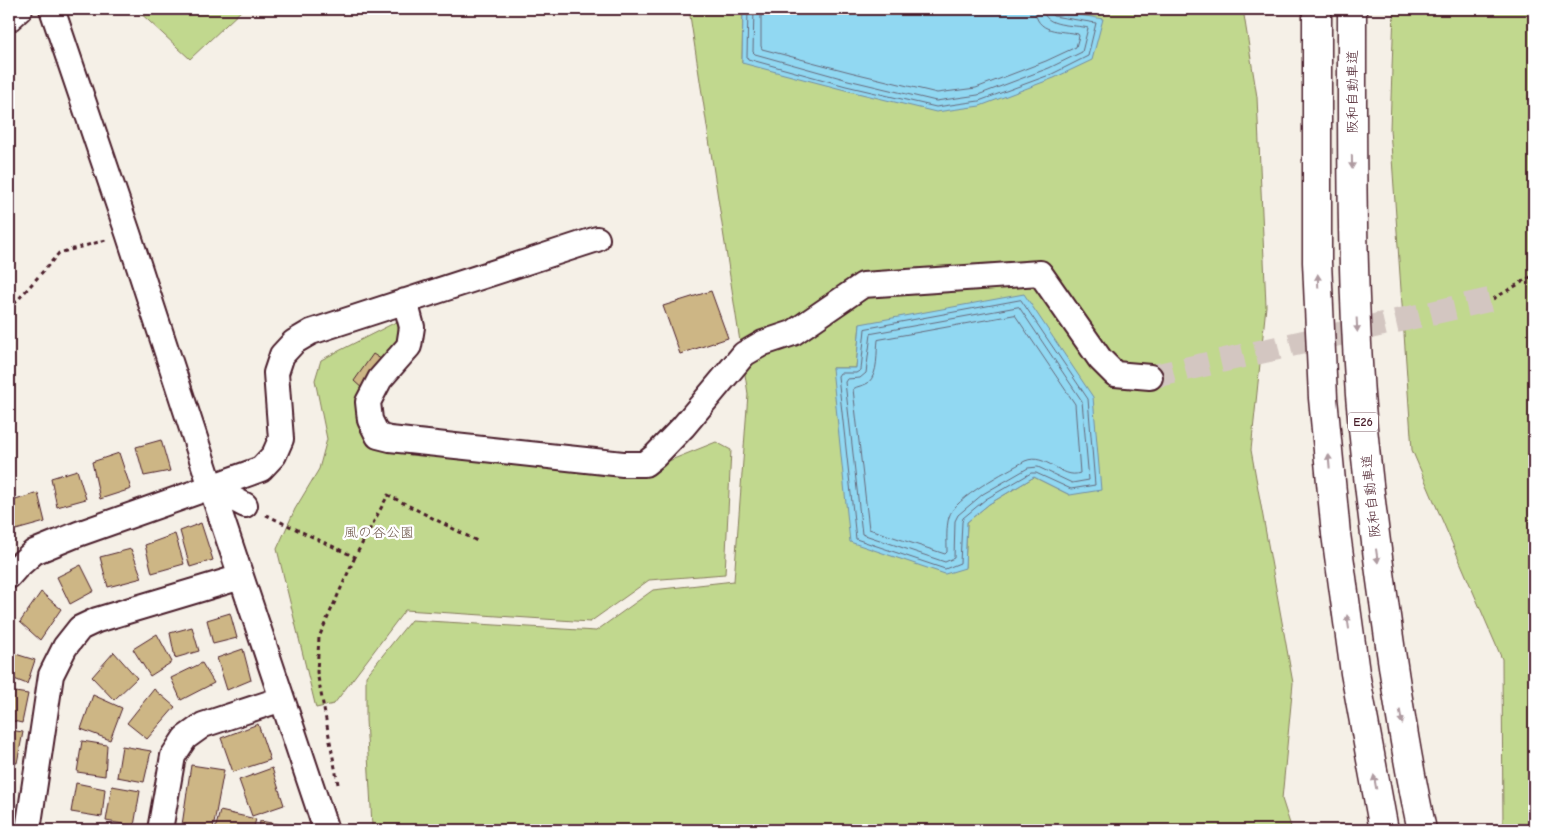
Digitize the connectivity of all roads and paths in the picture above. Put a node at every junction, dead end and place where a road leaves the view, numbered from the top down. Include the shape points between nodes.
1 (20, 9) edge
2 (52, 9) edge
3 (1317, 9) edge
4 (1352, 9) edge
5 (9, 19) edge
6 (128, 233) junction
7 (597, 239) dead end
8 (1534, 274) edge
9 (1493, 299) tunnel mouth
10 (405, 301) junction
11 (9, 310) edge
12 (1150, 377) tunnel mouth
13 (212, 487) junction
14 (245, 505) dead end
15 (288, 526) dead end
16 (478, 541) dead end
17 (355, 558) junction
18 (9, 576) edge
19 (241, 577) junction
20 (282, 699) junction
21 (340, 793) dead end
22 (28, 830) edge
23 (160, 830) edge
24 (326, 830) edge
25 (1384, 830) edge
26 (1422, 830) edge

1 - 5 street
2 - 6 street
25 -> 3 highway via 1354,663 1336,534 1323,398 1317,262
4 -> 26 highway, 阪和自動車道 / E26 via 1354,255 1360,394 1393,673
6 - 11 path via 59,254
6 - 13 street
7 - 10 street
8 - 9 path
10 - 12 street via 412,327 409,346 380,379 368,402 370,420 378,436 390,440 623,464 645,464 655,456 744,354 763,343 793,333 863,285 1040,273 1100,358 1115,374
10 - 13 street via 311,332 294,342 282,355 276,373 281,439 274,455 261,469
13 - 14 street
13 - 18 street via 34,552
13 - 19 street
15 - 17 path
16 - 17 path via 388,495
17 - 21 path via 319,637 317,672
19 - 20 street
19 - 22 street via 80,628 65,647 51,674
20 - 23 street via 210,722 185,738 173,756
20 - 24 street

